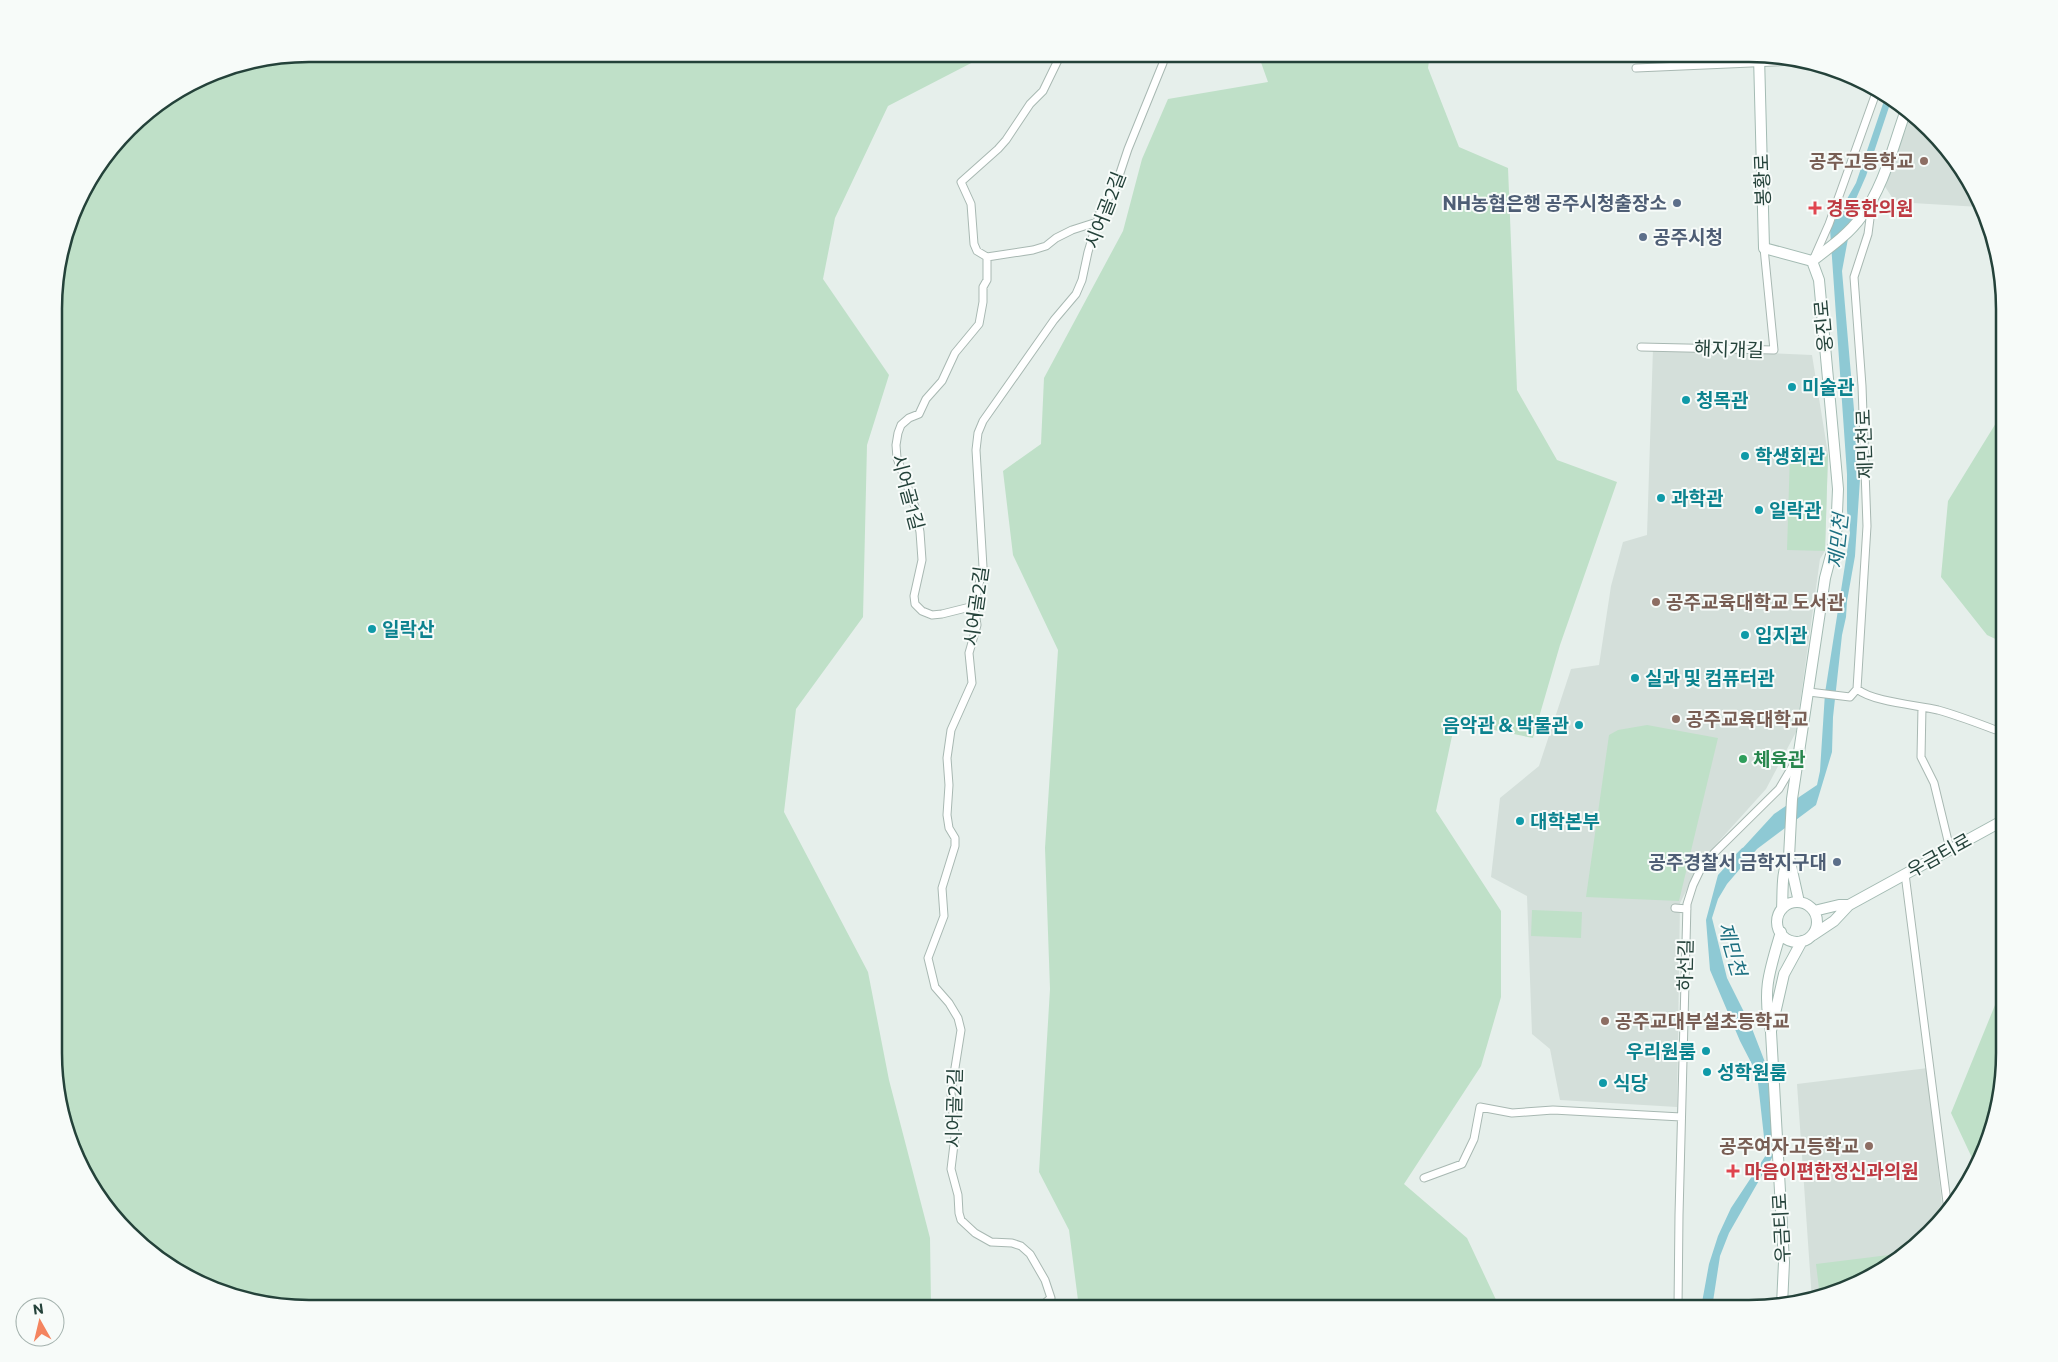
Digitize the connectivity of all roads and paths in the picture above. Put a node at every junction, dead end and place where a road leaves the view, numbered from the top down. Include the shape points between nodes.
1 (1057, 62) edge
2 (1163, 62) edge
3 (1718, 62) edge
4 (1759, 63) edge
5 (1636, 68) dead end
6 (1874, 97) edge
7 (1903, 117) edge
8 (1872, 200) junction
9 (1098, 222) junction
10 (1764, 248) junction
11 (987, 257) junction
12 (1812, 261) junction
13 (1641, 347) dead end
14 (974, 606) junction
15 (1857, 689) junction
16 (1809, 692) junction
17 (1922, 707) junction
18 (1996, 730) edge
19 (1800, 753) junction
20 (1996, 824) edge
21 (1950, 849) junction
22 (1789, 857) junction
23 (1905, 874) junction
24 (1799, 902) junction
25 (1849, 905) junction
26 (1675, 908) dead end
27 (1687, 909) junction
28 (1782, 909) junction
29 (1814, 911) junction
30 (1780, 932) junction
31 (1813, 934) junction
32 (1802, 941) junction
33 (1770, 1032) junction
34 (1681, 1117) junction
35 (1424, 1178) dead end
36 (1947, 1200) edge
37 (1782, 1297) edge
38 (1049, 1300) edge
39 (1678, 1300) edge

1 - 11 street via 1043,90 1006,140 961,182 971,204 974,244 977,251
2 - 9 street, 시어골2길 via 1115,188
3 - 5 street
4 - 10 main road, 봉황로
6 - 12 street via 1832,216
7 - 8 main road
8 - 12 main road via 1861,218
8 - 15 street, 제민천로 via 1868,234 1854,277 1867,526
9 - 11 street via 1072,230 1046,246
9 - 14 street, 시어골2길 via 1076,294 1024,362 978,433 976,450 984,551
10 - 12 main road
10 - 13 street, 해지개길 via 1774,350
11 - 14 street, 시어골1길 via 987,280 983,287 979,324 955,353 942,381 926,399 919,414 901,425 896,445 920,532 922,560 915,604 932,615
12 - 16 main road, 웅진로 via 1819,280 1838,489 1836,536 1825,578
14 - 38 street, 시어골2길 via 977,625 969,653 972,683 951,730 947,758 947,815 955,846 942,888 944,916 928,956 935,987 949,1003 961,1030 951,1093 955,1136 951,1169 958,1195 958,1213 975,1233 991,1242 1021,1246 1030,1254 1045,1280 1051,1298
15 - 16 street via 1850,698
15 - 17 street via 1870,696
16 - 19 main road, 웅진로
17 - 18 street
17 - 21 street via 1921,757 1934,784
19 - 22 main road, 웅진로 via 1792,799
19 - 27 street, 하선길 via 1779,789 1703,864
20 - 21 main road, 우금티로
21 - 23 main road, 우금티로
22 - 24 main road
22 - 28 main road via 1783,880
23 - 25 main road, 우금티로
23 - 36 street
24 - 28 main road
24 - 29 main road
25 - 29 main road, 우금티로
25 - 31 main road, 우금티로 via 1834,921
26 - 27 street
27 - 34 street, 하선길
28 - 30 main road via 1778,920
29 - 31 main road via 1817,923
30 - 32 main road via 1790,940
30 - 33 main road, 우금티로 via 1766,992
31 - 32 main road
32 - 33 main road, 우금티로 via 1784,974
33 - 37 main road, 우금티로 via 1784,1262
34 - 35 street via 1553,1110 1512,1113 1480,1107 1474,1139 1462,1164
34 - 39 street, 하선길

